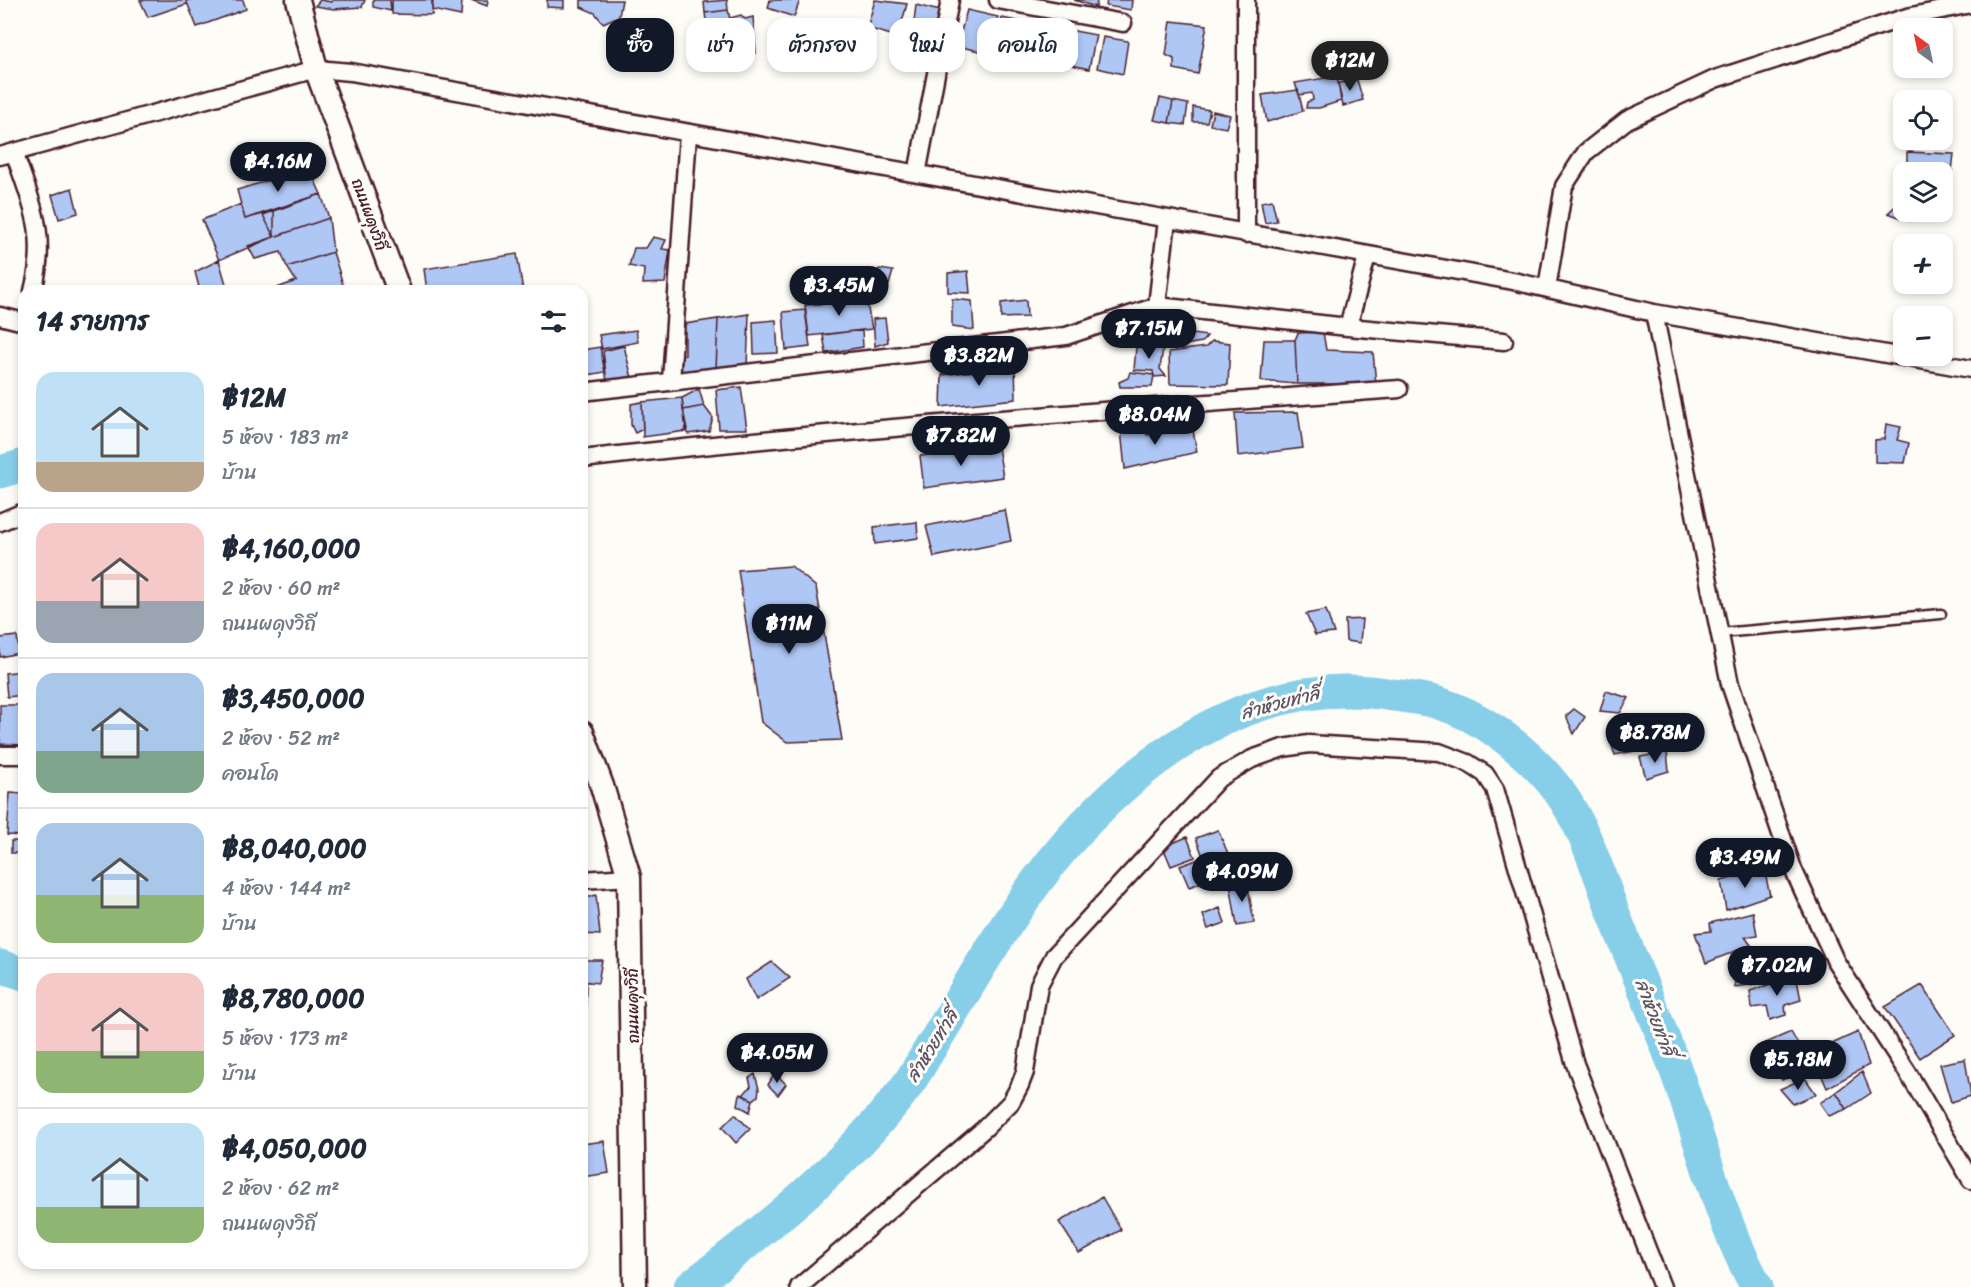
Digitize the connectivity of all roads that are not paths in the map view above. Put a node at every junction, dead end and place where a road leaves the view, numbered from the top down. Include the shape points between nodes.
1 (282, 0) edge
2 (298, 0) edge
3 (950, 0) edge
4 (998, 0) edge
5 (1246, 0) edge
6 (1971, 4) edge
7 (1123, 23) dead end
8 (316, 69) junction
9 (688, 134) junction
10 (7, 154) edge
11 (917, 174) junction
12 (1167, 220) junction
13 (1246, 234) junction
14 (1367, 256) junction
15 (34, 285) edge
16 (397, 285) edge
17 (1547, 288) junction
18 (1157, 306) junction
19 (1653, 313) junction
20 (0, 316) edge
21 (18, 320) edge
22 (1348, 327) junction
23 (1504, 341) dead end
24 (1971, 369) edge
25 (671, 381) junction
26 (1399, 389) dead end
27 (588, 391) edge
28 (588, 458) edge
29 (18, 514) edge
30 (0, 522) edge
31 (1941, 614) dead end
32 (1720, 633) junction
33 (588, 748) edge
34 (0, 755) edge
35 (18, 755) edge
36 (629, 877) junction
37 (588, 879) edge
38 (1971, 1180) edge
39 (635, 1287) edge
40 (799, 1287) edge
41 (1662, 1287) edge

1 - 8 main road
2 - 8 main road
3 - 11 street
4 - 7 street
5 - 13 street
6 - 17 street via 1907,17 1715,79 1627,120 1586,152 1564,186
8 - 9 street via 351,72
8 - 10 street
8 - 16 main road, ถนนผดุงวิถี
9 - 11 street
9 - 25 street
10 - 15 street via 38,229 41,248
11 - 12 street
12 - 13 street
12 - 18 street
13 - 14 street
14 - 17 street
14 - 22 street
17 - 19 street
18 - 22 street
18 - 25 street via 1066,336
19 - 24 street
19 - 32 street
20 - 21 street
22 - 23 street
25 - 27 street
26 - 28 street via 766,438
29 - 30 street
31 - 32 lane
32 - 38 street via 1730,684 1798,880 1836,962
33 - 36 main road, ถนนผดุงวิถี
34 - 35 street
36 - 37 street
36 - 39 main road, ถนนผดุงวิถี
40 - 41 street via 1011,1102 1024,1072 1039,985 1054,956 1138,863 1219,778 1252,759 1308,744 1439,752 1485,774 1495,789 1575,1064

